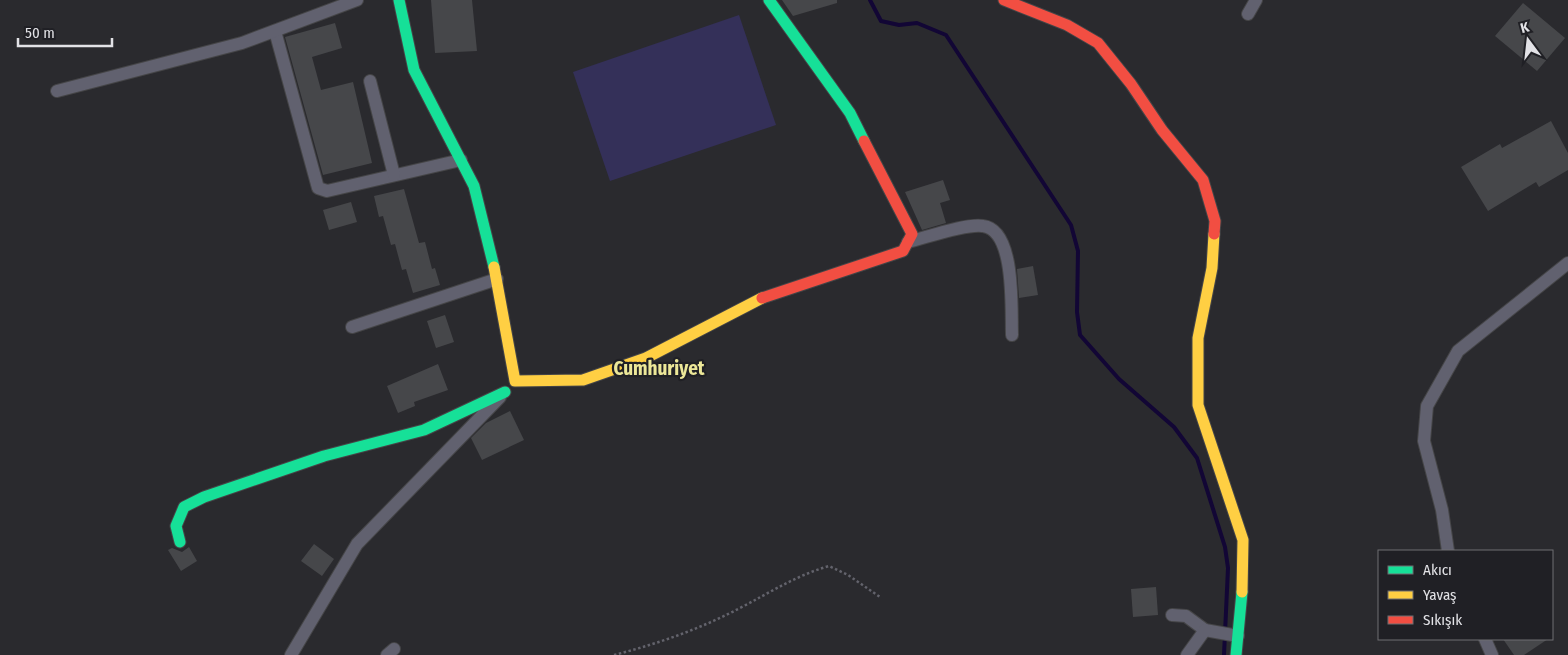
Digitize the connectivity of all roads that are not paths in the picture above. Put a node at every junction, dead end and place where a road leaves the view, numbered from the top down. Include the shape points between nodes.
1 (357, 0) edge
2 (399, 0) edge
3 (769, 0) edge
4 (1004, 0) edge
5 (1256, 0) edge
6 (1248, 14) dead end
7 (275, 31) junction
8 (370, 80) dead end
9 (57, 91) dead end
10 (461, 160) junction
11 (394, 175) junction
12 (908, 242) junction
13 (1568, 263) edge
14 (497, 278) junction
15 (352, 327) dead end
16 (1012, 334) dead end
17 (515, 381) junction
18 (505, 392) junction
19 (180, 542) dead end
20 (1448, 550) edge
21 (1172, 615) dead end
22 (1205, 630) junction
23 (1238, 636) junction
24 (1485, 640) edge
25 (291, 655) edge
26 (1187, 655) edge
27 (1236, 655) edge
28 (1492, 655) edge

1 - 7 street
2 - 10 street via 414,70
3 - 12 street via 850,113 912,234
4 - 23 street via 1066,25 1098,43 1162,130 1204,180 1215,221 1212,268 1198,338 1198,405 1243,540
5 - 6 street
7 - 9 street via 242,43
7 - 11 street via 318,188 327,191
8 - 11 street
10 - 11 street
10 - 14 street via 474,186
12 - 16 street via 972,226 992,230 1002,243 1009,262
12 - 17 street via 903,251 765,297 646,358 583,380
13 - 20 street via 1458,351 1427,406 1424,441 1442,510
14 - 15 street
14 - 17 street
17 - 18 street
18 - 19 street via 424,430 324,456 204,497 184,507 176,526
18 - 25 street via 358,544
21 - 22 street via 1186,616
22 - 23 street
22 - 26 street
23 - 27 street
24 - 28 street

